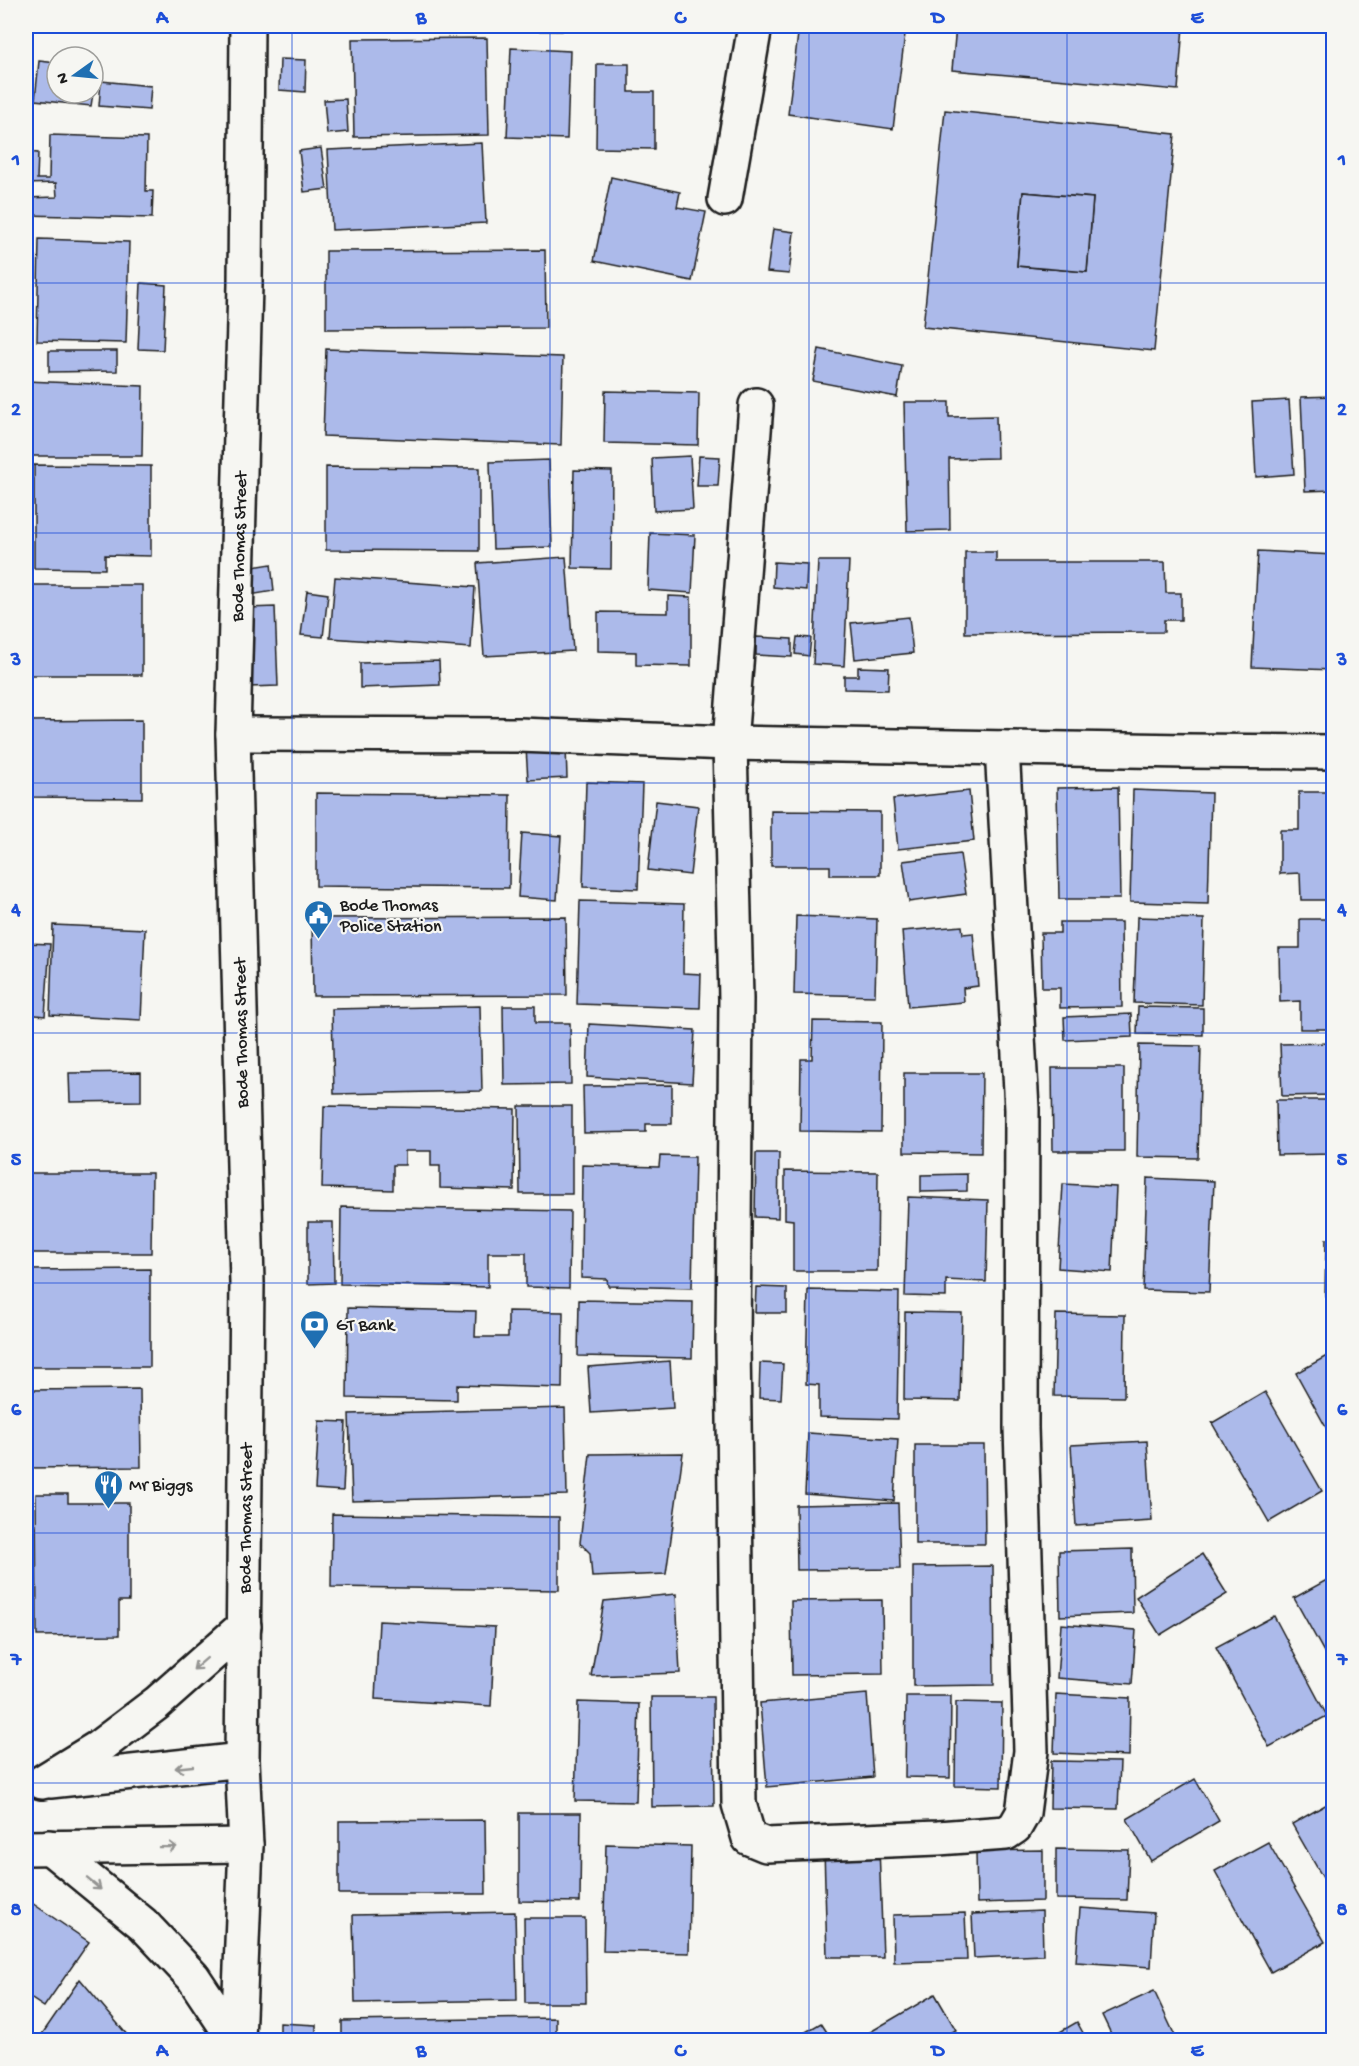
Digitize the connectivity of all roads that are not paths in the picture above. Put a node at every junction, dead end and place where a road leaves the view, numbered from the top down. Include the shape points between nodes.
1 (247, 26) edge
2 (755, 26) edge
3 (725, 199) dead end
4 (756, 405) dead end
5 (233, 735) junction
6 (729, 742) junction
7 (1002, 748) junction
8 (1334, 752) edge
9 (244, 1626) junction
10 (242, 1760) junction
11 (34, 1783) edge
12 (246, 1845) junction
13 (37, 1847) edge
14 (236, 2040) edge

1 - 5 street, Bode Thomas Street via 245,285
2 - 3 street
4 - 6 street
5 - 6 street via 519,735
5 - 9 street, Bode Thomas Street via 247,1283
6 - 7 street
6 - 7 street via 736,999 734,1342 740,1804 749,1838 766,1845 1006,1833 1016,1827 1023,1814 1031,1751 1021,1428 1022,1109
7 - 8 street
9 - 10 street, Bode Thomas Street
9 -> 11 street via 157,1703 99,1747
10 -> 11 street
10 - 12 street, Bode Thomas Street
13 -> 12 street
12 - 14 street, Bode Thomas Street
13 -> 14 street via 143,1924 193,1977

